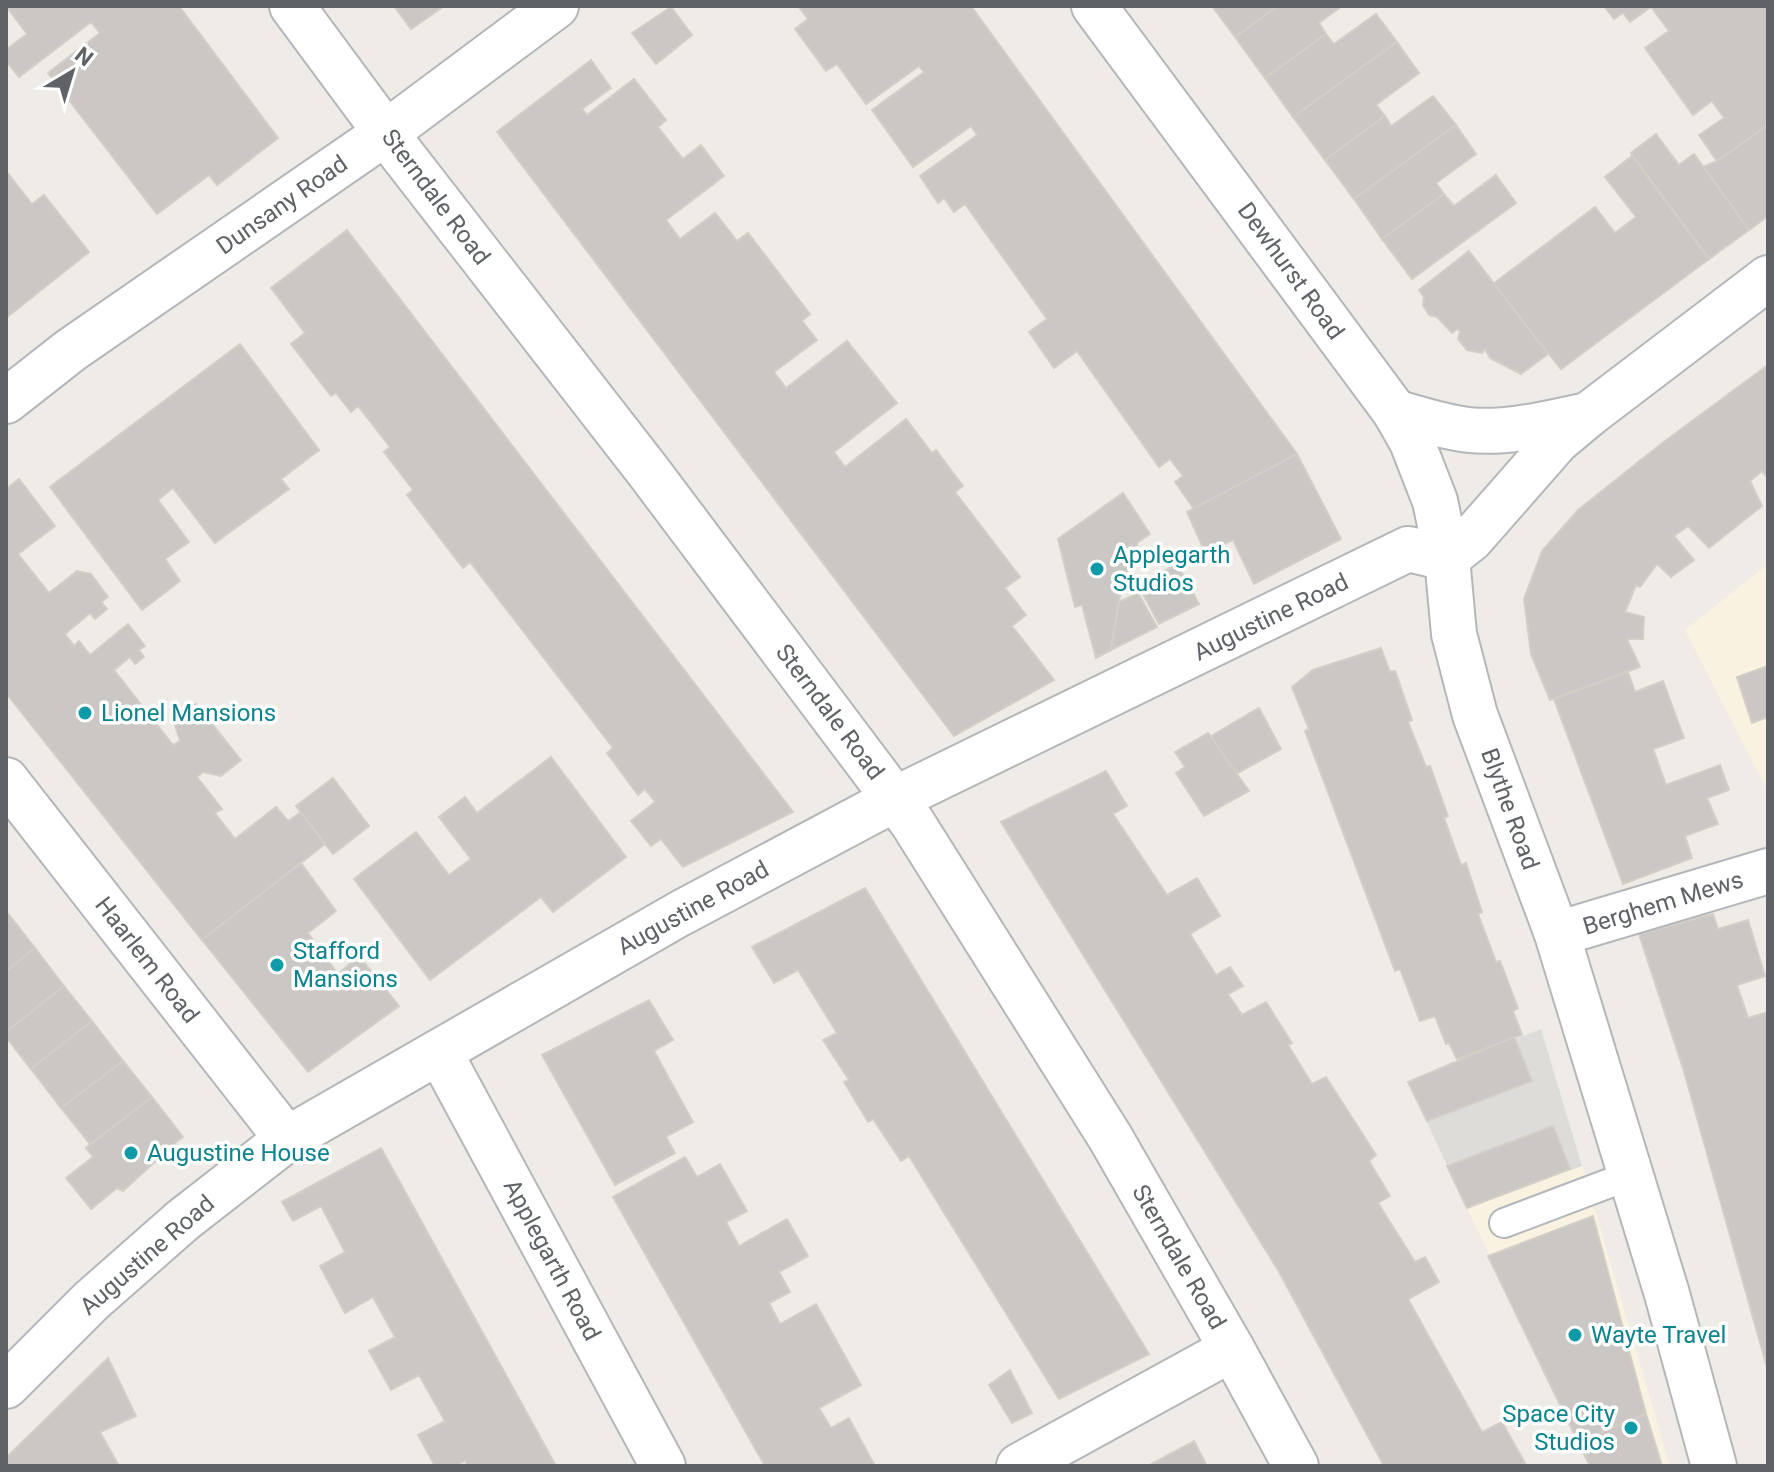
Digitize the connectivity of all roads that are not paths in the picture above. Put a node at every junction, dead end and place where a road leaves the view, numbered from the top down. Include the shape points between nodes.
1 (292, 6) edge
2 (556, 6) edge
3 (1094, 6) edge
4 (387, 132) junction
5 (1768, 278) edge
6 (6, 401) edge
7 (1395, 412) junction
8 (1588, 415) junction
9 (1447, 558) junction
10 (6, 780) edge
11 (895, 799) junction
12 (1768, 871) edge
13 (1557, 934) junction
14 (440, 1053) junction
15 (287, 1139) junction
16 (1631, 1175) junction
17 (1504, 1223) dead end
18 (1232, 1349) junction
19 (6, 1386) edge
20 (663, 1466) edge
21 (1019, 1466) edge
22 (1296, 1466) edge
23 (1714, 1466) edge

1 - 4 street, Sterndale Road
2 - 4 street, Dunsany Road
3 - 7 street, Dewhurst Road
4 - 6 street, Dunsany Road via 71,350
4 - 11 street, Sterndale Road
5 - 8 street
7 - 8 street via 1471,430 1519,428
7 - 9 street, Dewhurst Road via 1435,501
8 - 9 street
9 - 11 street, Augustine Road via 1408,549
9 - 13 street, Blythe Road via 1454,634 1475,715
10 - 15 street, Haarlem Road
11 - 14 street, Augustine Road via 679,914
11 - 18 street, Sterndale Road via 1110,1137
12 - 13 street, Berghem Mews
13 - 16 street, Blythe Road
14 - 15 street, Augustine Road
14 - 20 street, Applegarth Road
15 - 19 street, Augustine Road via 183,1220
16 - 17 lane
16 - 23 street, Blythe Road
18 - 21 street
18 - 22 street, Sterndale Road

